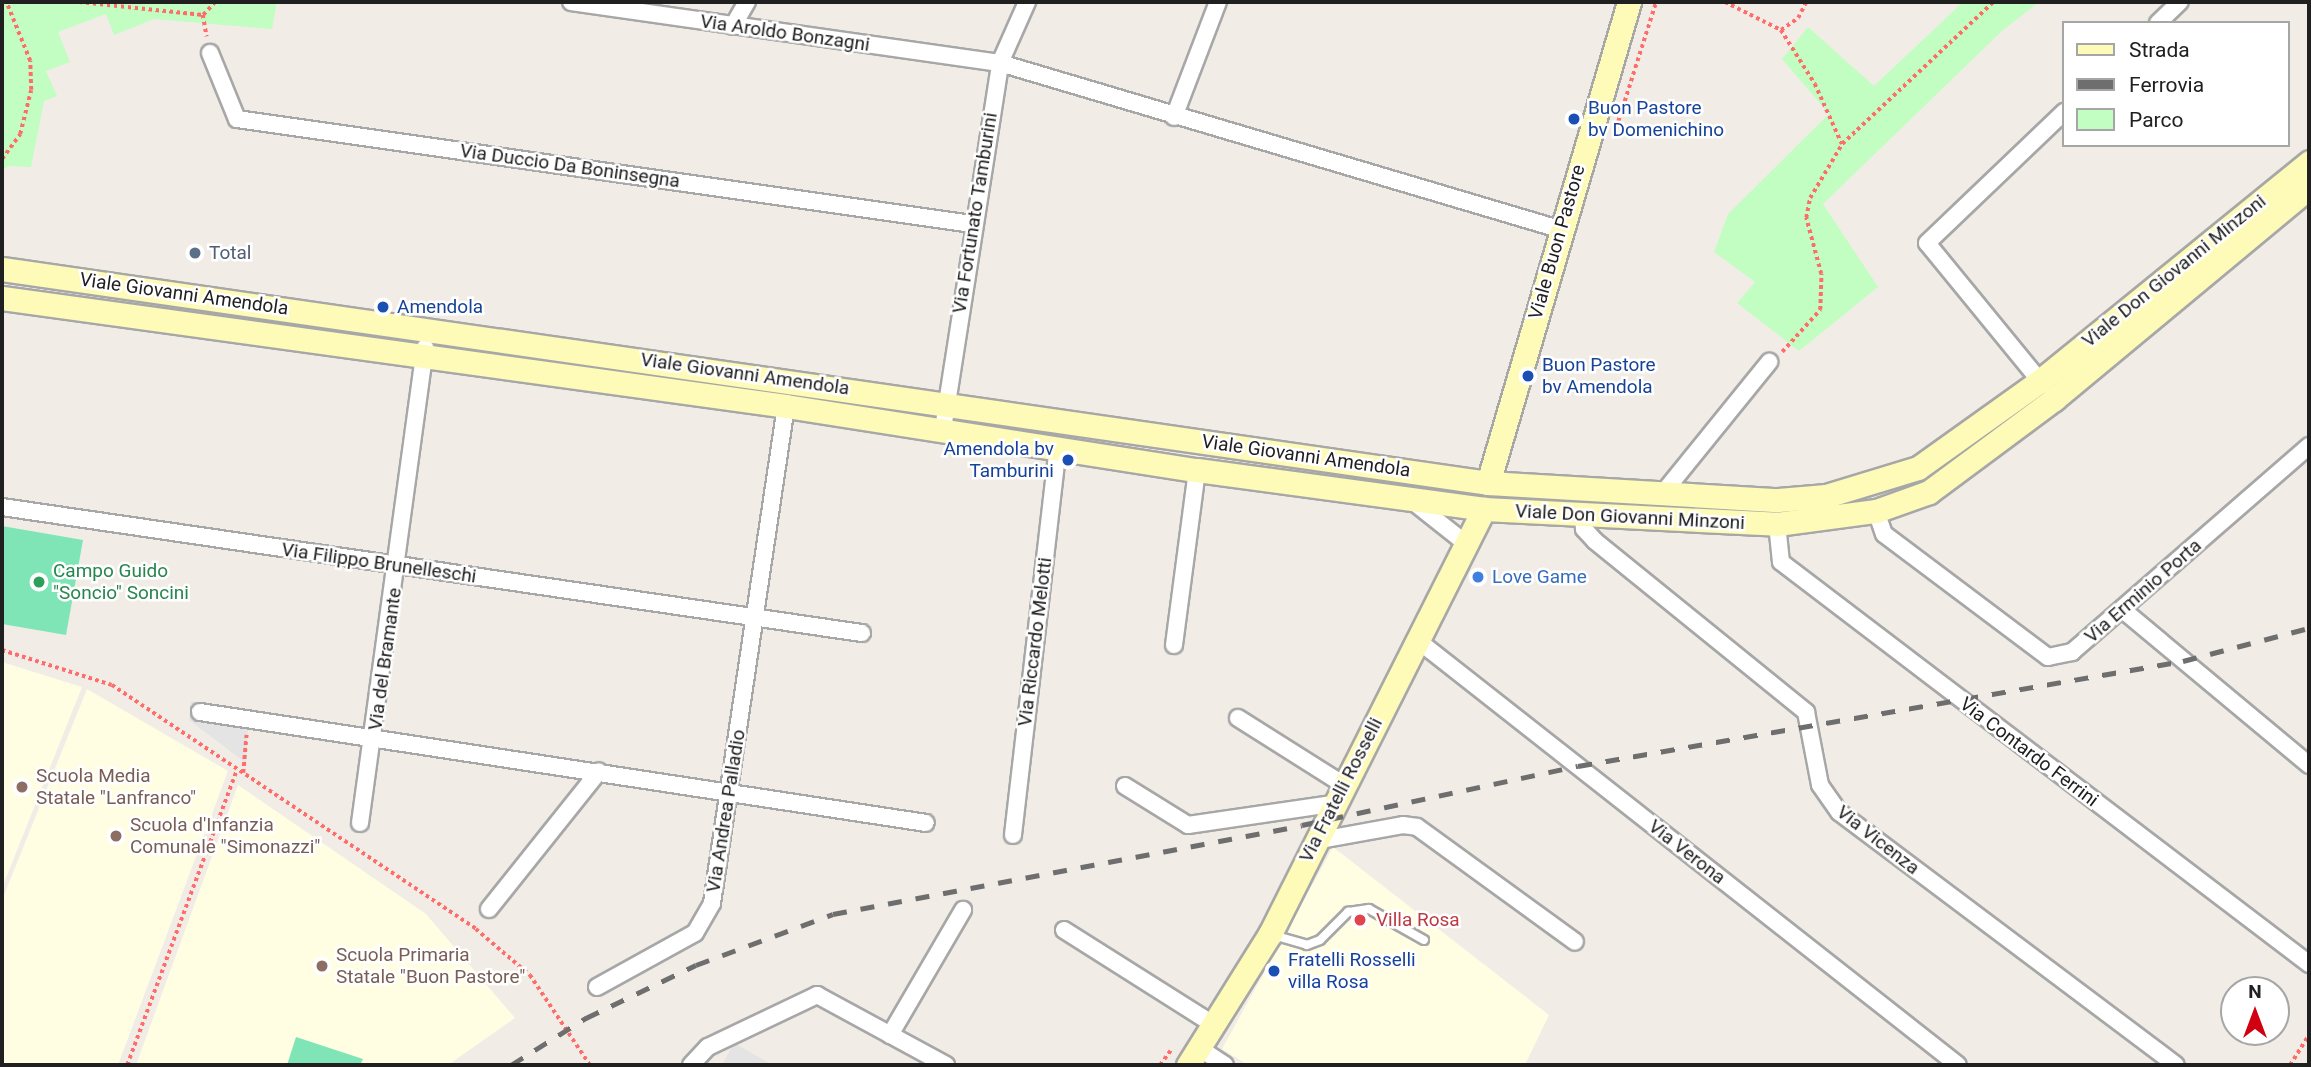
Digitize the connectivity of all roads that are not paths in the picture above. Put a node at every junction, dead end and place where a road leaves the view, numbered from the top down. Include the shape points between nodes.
1 (571, 2) edge
2 (747, 2) edge
3 (1027, 2) edge
4 (1218, 2) edge
5 (1629, 2) edge
6 (2180, 2) edge
7 (2160, 21) edge
8 (733, 26) junction
9 (210, 53) dead end
10 (1000, 64) junction
11 (2062, 114) edge
12 (1174, 117) junction
13 (2309, 162) edge
14 (2309, 187) edge
15 (972, 224) junction
16 (1559, 229) junction
17 (2, 269) edge
18 (2, 298) edge
19 (427, 327) junction
20 (424, 354) junction
21 (1769, 362) road end
22 (2040, 381) junction
23 (2054, 399) junction
24 (947, 403) junction
25 (786, 405) junction
26 (943, 429) junction
27 (2309, 446) edge
28 (1058, 448) junction
29 (1197, 470) junction
30 (1488, 483) junction
31 (1868, 486) junction
32 (1663, 493) junction
33 (1411, 500) junction
34 (1778, 500) junction
35 (2, 507) edge
36 (1484, 509) junction
37 (1876, 512) junction
38 (1583, 515) junction
39 (1777, 524) junction
40 (1464, 542) junction
41 (398, 566) junction
42 (2123, 610) junction
43 (757, 617) junction
44 (862, 634) dead end
45 (1416, 639) junction
46 (1174, 645) dead end
47 (200, 712) dead end
48 (1238, 718) dead end
49 (373, 739) junction
50 (2309, 765) edge
51 (599, 771) junction
52 (1125, 786) dead end
53 (729, 793) junction
54 (1338, 794) junction
55 (360, 823) dead end
56 (926, 823) dead end
57 (1013, 835) dead end
58 (1315, 841) junction
59 (489, 909) dead end
60 (963, 910) dead end
61 (1064, 930) dead end
62 (1270, 934) junction
63 (1424, 940) dead end
64 (1575, 942) dead end
65 (2309, 964) edge
66 (597, 987) dead end
67 (1213, 1025) junction
68 (890, 1035) junction
69 (1194, 1057) edge
70 (691, 1065) edge
71 (946, 1065) edge
72 (1224, 1065) edge
73 (1958, 1065) edge
74 (2176, 1065) edge

1 - 8 street, Via Aroldo Bonzagni
2 - 8 street
3 - 10 street, Via Fortunato Tamburini
4 - 12 street
5 - 16 main road, Viale Buon Pastore
6 - 7 street
8 - 10 street, Via Aroldo Bonzagni
9 - 15 street, Via Duccio Da Boninsegna via 237,119
10 - 12 street, Via Aroldo Bonzagni
10 - 15 street, Via Fortunato Tamburini
11 - 22 street via 1927,243
12 - 16 street, Via Aroldo Bonzagni
13 - 22 main road, Viale Don Giovanni Minzoni
14 - 23 main road, Viale Don Giovanni Minzoni
15 - 24 street, Via Fortunato Tamburini
16 - 30 main road, Viale Buon Pastore
17 - 19 main road, Viale Giovanni Amendola
18 - 20 main road, Viale Giovanni Amendola
19 - 20 street, Via del Bramante
19 - 24 main road, Viale Giovanni Amendola
20 - 25 main road, Viale Giovanni Amendola
20 - 41 street, Via del Bramante
21 - 32 street
22 - 23 main road
22 - 31 main road, Viale Don Giovanni Minzoni via 1918,468
23 - 37 main road, Viale Don Giovanni Minzoni via 1929,492
24 - 26 street, Via Fortunato Tamburini
24 - 30 main road, Viale Giovanni Amendola
25 - 26 main road, Viale Giovanni Amendola
25 - 43 street, Via Andrea Palladio
26 - 28 main road, Viale Giovanni Amendola
27 - 42 street, Via Erminio Porta
28 - 29 main road, Viale Giovanni Amendola
28 - 57 street, Via Riccardo Melotti
29 - 33 main road, Viale Giovanni Amendola
29 - 46 street
30 - 32 main road, Viale Don Giovanni Minzoni
30 - 36 street
31 - 34 main road, Viale Don Giovanni Minzoni
31 - 37 main road
32 - 34 main road, Viale Don Giovanni Minzoni
33 - 36 main road, Viale Giovanni Amendola
33 - 40 street
34 - 39 main road
35 - 41 street, Via Filippo Brunelleschi
36 - 38 main road, Viale Don Giovanni Minzoni
36 - 40 main road, Via Fratelli Rosselli
37 - 39 main road, Viale Don Giovanni Minzoni
37 - 42 street, Via Erminio Porta via 1884,534 2048,657 2072,652
38 - 39 main road, Viale Don Giovanni Minzoni
38 - 74 street, Via Vicenza via 1584,529 1595,541 1806,712 1821,785 1839,811
39 - 65 street, Via Contardo Ferrini via 1781,562
40 - 45 main road, Via Fratelli Rosselli
41 - 43 street, Via Filippo Brunelleschi
41 - 49 street, Via del Bramante
42 - 50 street
43 - 44 street
43 - 53 street, Via Andrea Palladio
45 - 54 main road, Via Fratelli Rosselli
45 - 73 street, Via Verona
47 - 49 street
48 - 54 street
49 - 51 street
49 - 55 street, Via del Bramante
51 - 53 street
51 - 59 street
52 - 54 street via 1188,825
53 - 56 street
53 - 66 street, Via Andrea Palladio via 712,903 695,933
54 - 58 main road, Via Fratelli Rosselli
58 - 62 main road, Via Fratelli Rosselli
58 - 64 street via 1404,825 1418,827
60 - 68 street
61 - 67 street
62 - 63 lane via 1307,945 1320,940 1348,912 1369,909
62 - 67 main road, Via Fratelli Rosselli
67 - 69 main road, Via Fratelli Rosselli
68 - 70 street via 817,995 708,1047
68 - 71 street
69 - 72 street

